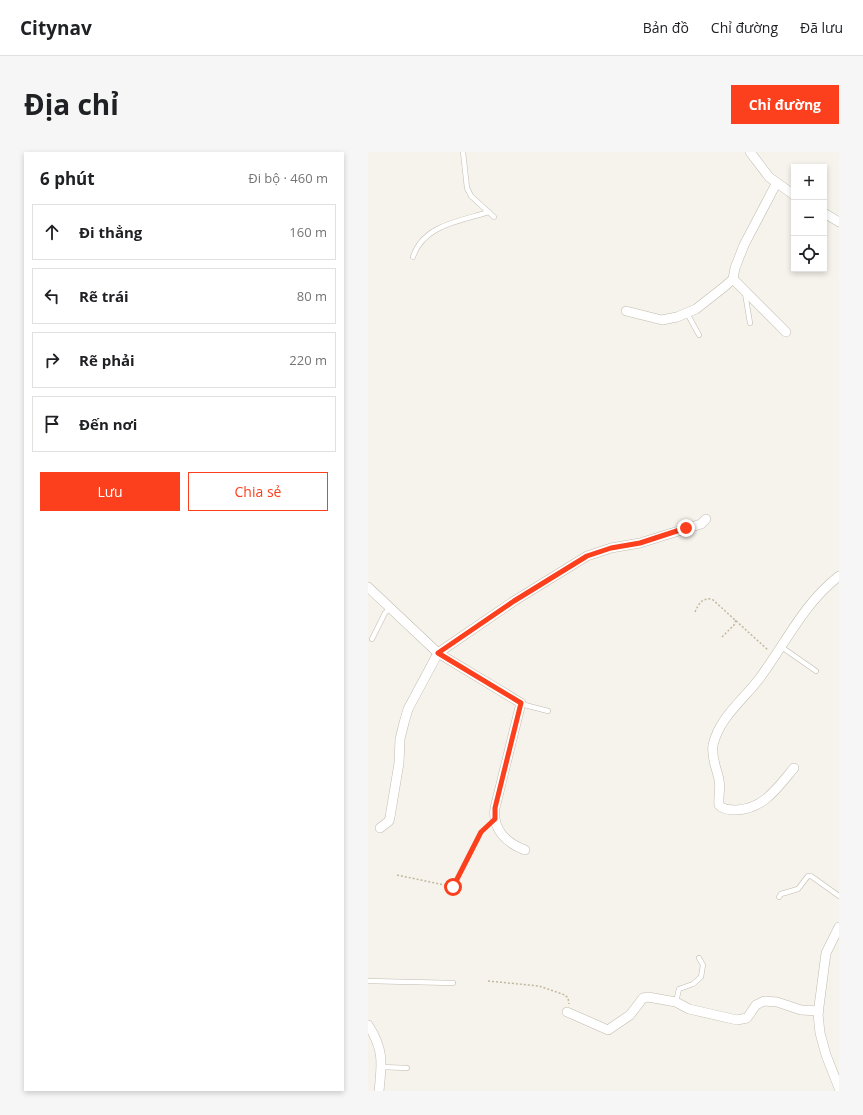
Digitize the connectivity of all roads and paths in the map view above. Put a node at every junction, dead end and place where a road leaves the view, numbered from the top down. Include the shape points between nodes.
1 (462, 152) edge
2 (750, 152) edge
3 (776, 184) junction
4 (791, 193) edge
5 (489, 212) junction
6 (827, 215) edge
7 (494, 216) dead end
8 (839, 222) edge
9 (413, 257) dead end
10 (733, 279) junction
11 (745, 291) junction
12 (626, 311) dead end
13 (687, 313) junction
14 (750, 323) dead end
15 (786, 332) dead end
16 (699, 335) dead end
17 (706, 520) dead end
18 (839, 576) edge
19 (368, 586) edge
20 (390, 608) junction
21 (695, 612) dead end
22 (736, 620) junction
23 (722, 637) dead end
24 (372, 639) dead end
25 (780, 646) junction
26 (438, 653) junction
27 (774, 655) junction
28 (816, 671) dead end
29 (521, 704) junction
30 (548, 710) dead end
31 (794, 768) dead end
32 (495, 819) junction
33 (380, 828) dead end
34 (525, 850) dead end
35 (397, 875) dead end
36 (839, 896) edge
37 (779, 897) dead end
38 (839, 927) edge
39 (699, 958) dead end
40 (368, 980) edge
41 (488, 981) dead end
42 (453, 983) dead end
43 (676, 1002) junction
44 (819, 1011) junction
45 (567, 1012) joint
46 (368, 1025) edge
47 (382, 1067) junction
48 (407, 1068) dead end
49 (839, 1088) edge
50 (379, 1091) edge

1 - 5 lane via 467,188 471,196
2 - 3 street
3 - 4 street
3 - 10 street via 744,245
5 - 7 lane
5 - 9 lane via 434,229 416,246
6 - 8 street
10 - 11 street
10 - 13 street via 696,309
11 - 14 lane
11 - 15 street
12 - 13 street via 662,320
13 - 16 lane
17 - 26 street via 701,524 640,543 611,548 587,556 514,601
18 - 25 street via 813,600
19 - 20 street
20 - 24 lane
20 - 26 street
21 - 22 path via 700,602 712,599
22 - 23 path
22 - 27 path
25 - 27 street
25 - 28 lane
26 - 29 street
26 - 33 street via 408,709 400,739 399,763 390,817
27 - 31 street via 753,687 723,721 717,734 712,755 719,780 719,805 730,810 755,807 764,801
29 - 30 lane
29 - 32 street via 495,808
32 - 34 street via 507,840
32 - 35 path via 481,832 454,886
36 - 37 lane via 808,876 798,889
38 - 44 street via 826,954
39 - 43 lane via 703,965 701,978 678,989
40 - 42 lane
41 - 45 path via 531,984 550,989 568,998
43 - 44 street via 689,1009 738,1020 747,1018 756,1005 764,1001 777,1002 801,1010
43 - 45 street via 644,998 630,1015 608,1030
44 - 49 street via 820,1033 827,1060
46 - 47 street via 379,1045
47 - 48 lane
47 - 50 street

